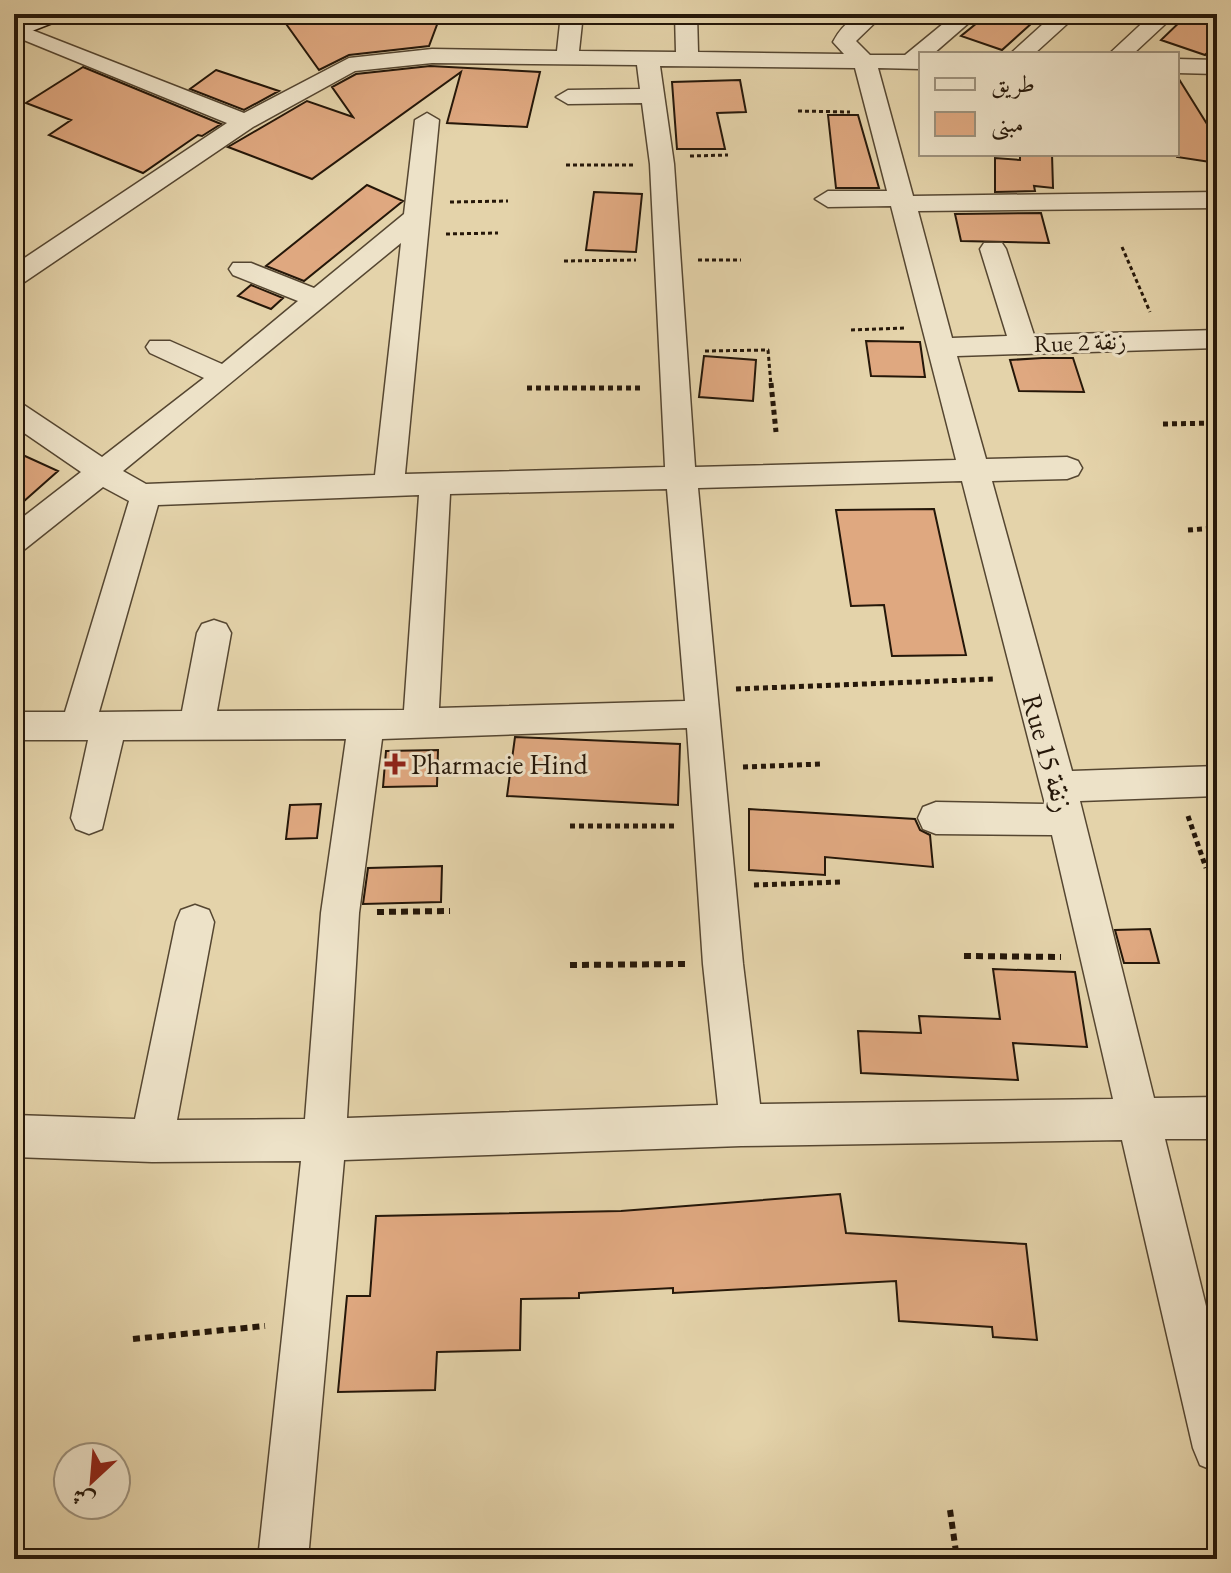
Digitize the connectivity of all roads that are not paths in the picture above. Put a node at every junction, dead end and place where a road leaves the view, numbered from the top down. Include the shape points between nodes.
1 (51, 14) edge
2 (572, 14) edge
3 (686, 14) edge
4 (873, 14) edge
5 (968, 14) edge
6 (1067, 14) edge
7 (1165, 14) edge
8 (15, 30) edge
9 (926, 52) edge
10 (1023, 52) edge
11 (1122, 52) edge
12 (567, 58) junction
13 (648, 59) junction
14 (687, 60) junction
15 (865, 62) junction
16 (915, 62) edge
17 (1179, 66) edge
18 (1216, 66) edge
19 (654, 96) junction
20 (568, 97) dead end
21 (427, 120) dead end
22 (245, 122) junction
23 (828, 199) dead end
24 (1217, 200) edge
25 (904, 201) junction
26 (419, 218) junction
27 (993, 249) dead end
28 (242, 269) dead end
29 (14, 277) edge
30 (317, 299) junction
31 (941, 337) junction
32 (1217, 339) edge
33 (1023, 343) junction
34 (160, 347) dead end
35 (225, 376) junction
36 (14, 412) edge
37 (1067, 468) dead end
38 (103, 472) junction
39 (974, 472) junction
40 (682, 478) junction
41 (435, 484) junction
42 (389, 485) junction
43 (146, 495) junction
44 (18, 532) edge
45 (214, 633) dead end
46 (702, 702) junction
47 (421, 723) junction
48 (197, 724) junction
49 (94, 725) junction
50 (366, 725) junction
51 (14, 726) edge
52 (1217, 781) edge
53 (1062, 804) junction
54 (89, 818) dead end
55 (936, 818) dead end
56 (195, 922) dead end
57 (1217, 1118) edge
58 (1140, 1121) junction
59 (741, 1125) junction
60 (14, 1136) edge
61 (325, 1140) junction
62 (152, 1141) junction
63 (1217, 1448) edge
64 (283, 1559) edge

1 - 8 main road
2 - 12 street
3 - 14 street
4 - 15 street, Rue 15 زنقة via 845,37 849,49
5 - 9 street
6 - 10 street
7 - 11 street
8 - 22 street
12 - 13 street
12 - 22 street via 432,56 366,61 324,76
13 - 14 street
13 - 19 street
14 - 15 street
15 - 16 street
15 - 25 street, Rue 15 زنقة
17 - 18 street
19 - 20 street
19 - 40 street
21 - 26 street
22 - 29 street
23 - 25 street
24 - 25 street
25 - 31 street, Rue 15 زنقة
26 - 30 street
26 - 42 street
27 - 33 street
28 - 30 street
30 - 35 street
31 - 33 street, Rue 2 زنقة
31 - 39 street, Rue 15 زنقة
32 - 33 street, Rue 2 زنقة
34 - 35 street
35 - 38 street
36 - 38 street
37 - 39 street
38 - 43 street
38 - 44 street
39 - 40 street
39 - 53 street, Rue 15 زنقة
40 - 41 street
40 - 46 street
41 - 42 street
41 - 47 street
42 - 43 street
43 - 49 street
45 - 48 street
46 - 47 street
46 - 59 street
47 - 50 street
48 - 49 street
48 - 50 street
49 - 51 street
49 - 54 street
50 - 61 street via 340,913
52 - 53 street via 1176,783
53 - 55 street
53 - 58 street, Rue 15 زنقة
56 - 62 street
57 - 58 street
58 - 59 street
58 - 63 street, Rue 15 زنقة
59 - 61 street
60 - 62 street
61 - 62 street
61 - 64 street

